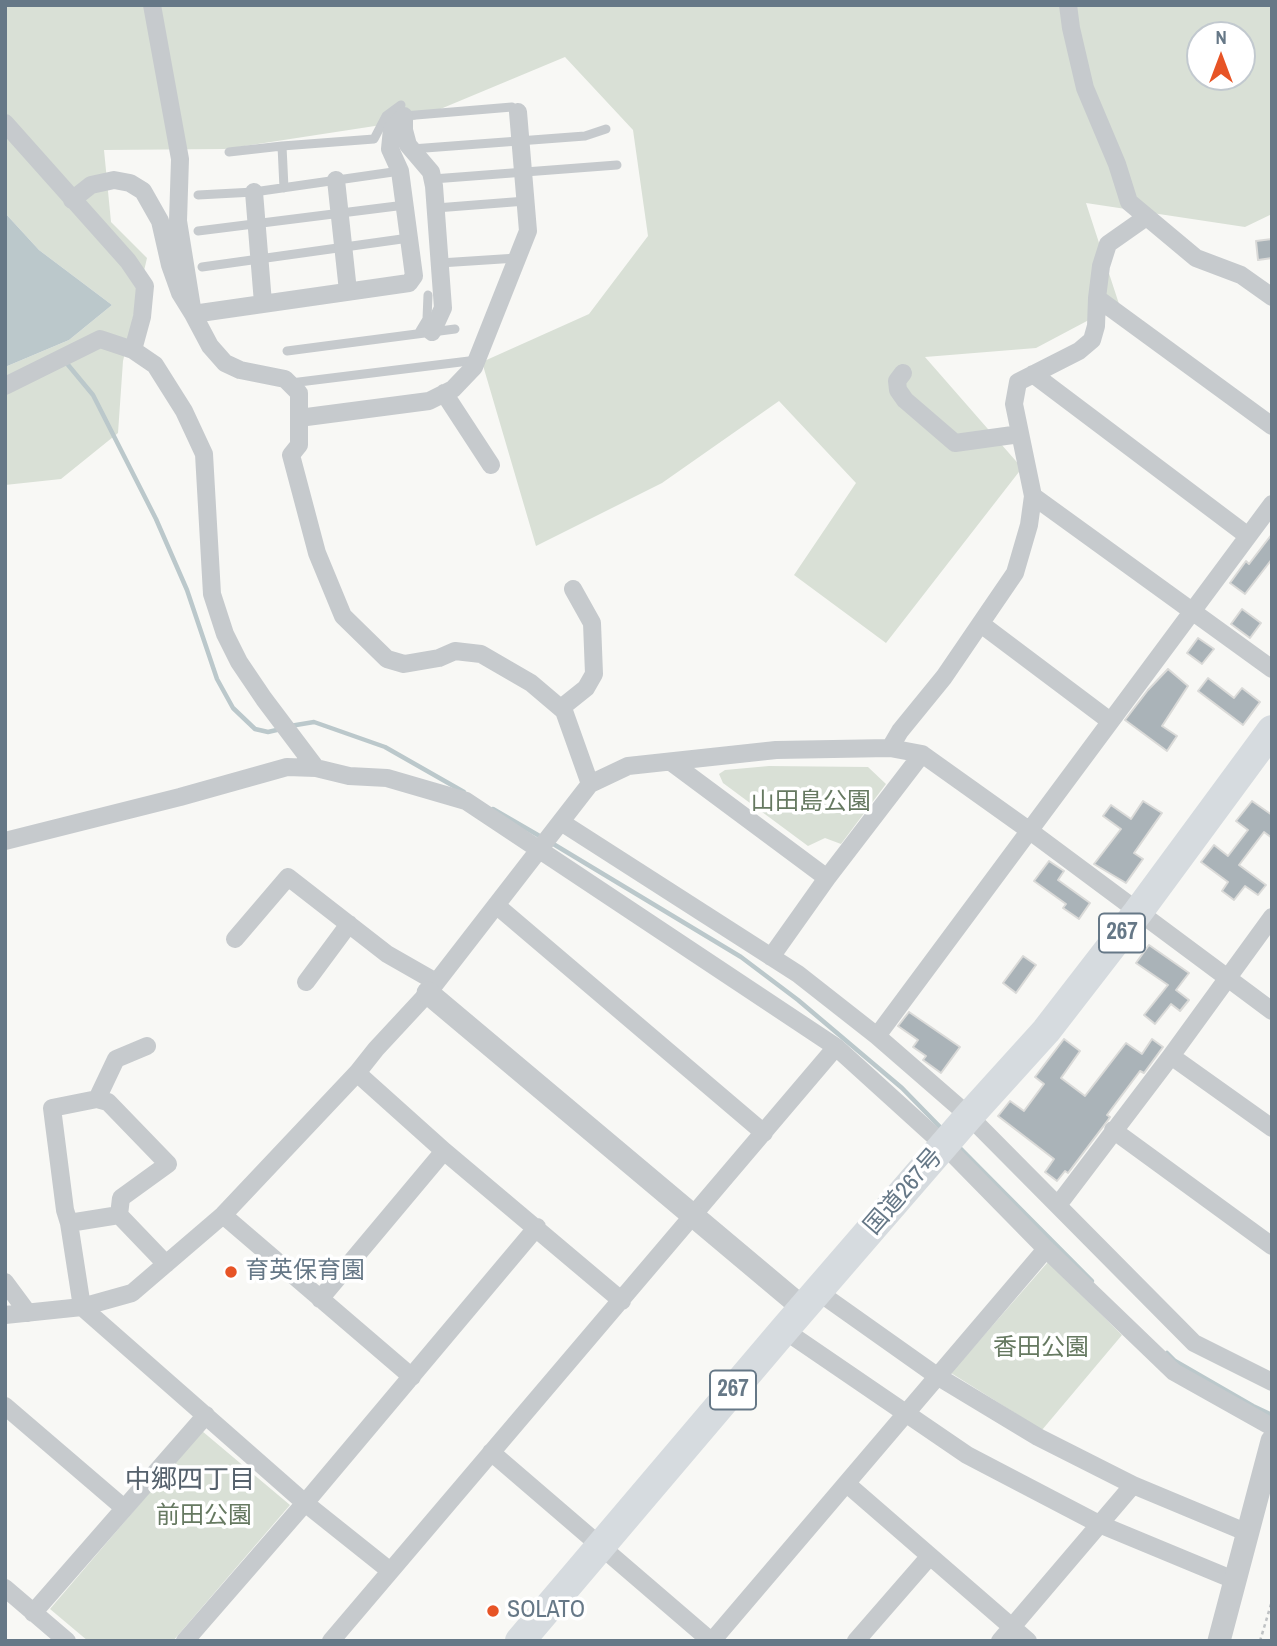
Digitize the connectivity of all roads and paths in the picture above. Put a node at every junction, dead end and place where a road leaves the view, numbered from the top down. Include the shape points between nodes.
1 (152, 5) edge
2 (1068, 5) edge
3 (403, 111) junction
4 (518, 113) joint
5 (5, 123) edge
6 (606, 129) dead end
7 (521, 140) junction
8 (282, 146) junction
9 (411, 149) junction
10 (229, 152) dead end
11 (617, 166) dead end
12 (400, 171) junction
13 (523, 173) junction
14 (433, 179) junction
15 (336, 180) junction
16 (285, 188) junction
17 (254, 192) junction
18 (198, 195) dead end
19 (72, 200) junction
20 (526, 201) junction
21 (405, 205) junction
22 (436, 208) junction
23 (340, 214) junction
24 (1145, 218) junction
25 (256, 223) junction
26 (198, 231) dead end
27 (409, 238) junction
28 (344, 247) junction
29 (517, 258) junction
30 (259, 259) junction
31 (440, 263) junction
32 (202, 267) dead end
33 (1272, 278) edge
34 (1249, 281) junction
35 (348, 291) junction
36 (428, 295) dead end
37 (1272, 297) edge
38 (1097, 299) junction
39 (263, 303) junction
40 (192, 313) junction
41 (455, 329) dead end
42 (425, 333) junction
43 (133, 350) junction
44 (287, 351) dead end
45 (477, 360) junction
46 (903, 373) dead end
47 (1032, 374) junction
48 (289, 383) junction
49 (5, 386) edge
50 (444, 393) junction
51 (299, 418) junction
52 (1272, 426) edge
53 (1020, 434) junction
54 (491, 466) dead end
55 (1032, 496) junction
56 (1272, 503) edge
57 (1248, 536) junction
58 (573, 589) dead end
59 (1192, 611) junction
60 (981, 624) junction
61 (1272, 669) edge
62 (561, 708) junction
63 (1111, 721) junction
64 (1272, 730) edge
65 (890, 748) junction
66 (922, 754) junction
67 (671, 762) junction
68 (316, 768) junction
69 (590, 784) junction
70 (557, 827) junction
71 (1030, 831) junction
72 (5, 841) edge
73 (539, 847) junction
74 (827, 878) junction
75 (496, 905) junction
76 (1138, 912) junction
77 (1272, 917) edge
78 (349, 924) junction
79 (235, 939) dead end
80 (771, 957) junction
81 (1226, 977) junction
82 (306, 982) dead end
83 (432, 987) junction
84 (1272, 1011) edge
85 (877, 1036) junction
86 (147, 1046) dead end
87 (836, 1047) junction
88 (1171, 1056) junction
89 (357, 1073) junction
90 (97, 1099) junction
91 (1272, 1128) edge
92 (1113, 1130) junction
93 (764, 1133) junction
94 (956, 1133) junction
95 (444, 1151) junction
96 (1058, 1205) junction
97 (119, 1215) junction
98 (223, 1215) junction
99 (692, 1216) junction
100 (69, 1223) junction
101 (537, 1227) junction
102 (1272, 1246) edge
103 (1046, 1250) junction
104 (166, 1264) junction
105 (5, 1282) edge
106 (320, 1299) junction
107 (622, 1301) junction
108 (82, 1307) junction
109 (801, 1310) junction
110 (28, 1312) junction
111 (6, 1315) edge
112 (937, 1376) junction
113 (412, 1377) junction
114 (1272, 1382) edge
115 (5, 1406) edge
116 (905, 1414) junction
117 (206, 1415) junction
118 (1272, 1427) edge
119 (1272, 1441) edge
120 (491, 1452) junction
121 (847, 1484) junction
122 (1133, 1485) junction
123 (305, 1503) junction
124 (124, 1508) junction
125 (1099, 1524) junction
126 (1248, 1533) junction
127 (601, 1546) junction
128 (930, 1556) junction
129 (389, 1570) junction
130 (1234, 1580) junction
131 (5, 1588) edge
132 (1272, 1601) edge
133 (33, 1613) junction
134 (1012, 1627) junction
135 (67, 1641) edge
136 (186, 1641) edge
137 (331, 1641) edge
138 (520, 1641) edge
139 (711, 1641) edge
140 (856, 1641) edge
141 (1000, 1641) edge
142 (1028, 1641) edge
143 (1219, 1641) edge
144 (1260, 1641) edge

1 - 40 street via 180,159 178,221
2 - 24 street via 1086,88 1129,202
3 - 4 lane via 512,107
3 - 8 lane via 386,116 374,139
3 - 9 street
3 - 12 street via 392,129 390,149
4 - 7 street
5 - 19 street
6 - 7 lane via 585,136
7 - 9 lane
7 - 13 street
8 - 10 lane
8 - 16 lane
9 - 14 street
11 - 13 lane
12 - 15 lane
12 - 21 street
13 - 14 lane
13 - 20 street
14 - 22 street
15 - 16 lane
15 - 23 street
16 - 17 lane
17 - 18 lane
17 - 25 street
19 - 40 street via 91,185 114,180 143,191 160,221 170,265
19 - 43 street via 145,286
20 - 22 lane
20 - 29 street via 528,231
21 - 23 lane
21 - 27 street
22 - 31 street
23 - 25 lane
23 - 28 street
24 - 34 street via 1196,258
24 - 38 street via 1108,244
25 - 26 lane
25 - 30 street
27 - 28 lane
27 - 35 street via 414,276 409,283
28 - 30 lane
28 - 35 street
29 - 31 lane
29 - 45 street
30 - 32 lane
30 - 39 street
31 - 42 street via 443,308
33 - 34 street
34 - 37 street
35 - 39 street
36 - 42 lane
38 - 47 street via 1092,340
38 - 52 street
39 - 40 street
40 - 48 street via 225,363
41 - 42 lane
42 - 44 lane
43 - 49 street via 100,339
43 - 68 street via 155,365 204,454 212,594 225,634 264,699
45 - 48 lane
45 - 50 street via 453,389
46 - 53 street via 897,380 905,400 955,443
47 - 53 street via 1018,382 1014,404
47 - 57 street
48 - 51 street via 299,393
50 - 51 street via 429,401
50 - 54 street
51 - 62 street via 299,445 291,455 317,553 343,616 387,659 404,664 455,651 481,654 531,683
53 - 55 street
55 - 59 street
55 - 60 street via 1015,573
56 - 57 street
57 - 59 street
58 - 62 street via 592,623 594,674 586,688
59 - 61 street
59 - 63 street
60 - 63 street
60 - 65 street
62 - 69 street
63 - 71 street
64 - 76 highway, 国道267号 / 267
65 - 66 street
65 - 67 street via 776,750
66 - 71 street
66 - 74 street
67 - 69 street via 628,766
67 - 74 street
68 - 72 street via 287,767
68 - 73 street via 387,778 466,801
69 - 70 street
70 - 73 street
70 - 80 street
71 - 76 street
71 - 85 street
73 - 75 street
73 - 87 street
74 - 80 street
75 - 83 street
75 - 93 street
76 - 81 street
76 - 94 highway, 国道267号 / 267 via 1046,1031
77 - 81 street
78 - 79 street via 288,877
78 - 82 street
78 - 83 street
80 - 85 street
81 - 84 street
81 - 88 street
83 - 89 street
83 - 99 street
85 - 94 street
86 - 90 street via 116,1059
87 - 93 street
87 - 94 street
88 - 91 street
88 - 92 street
89 - 95 street
89 - 98 street
90 - 97 street via 108,1102 168,1164 121,1198
90 - 100 street via 52,1108
92 - 96 street
92 - 102 street
93 - 99 street
94 - 96 street
94 - 103 street
94 - 109 highway, 国道267号 / 267
95 - 101 street
95 - 106 street
96 - 114 street via 1194,1343
97 - 100 street
97 - 104 street
98 - 104 street
98 - 106 street
99 - 107 street
99 - 109 street
100 - 108 street
101 - 107 street
101 - 113 street
103 - 112 street
103 - 118 street via 1174,1372
104 - 108 street via 132,1293
105 - 110 street
106 - 113 street
107 - 120 street
108 - 110 street
108 - 117 street
109 - 112 street
109 - 116 street
109 - 127 highway, 国道267号 / 267
110 - 111 street
112 - 116 street
112 - 122 street via 1038,1437
113 - 123 street
115 - 124 street
116 - 121 street
116 - 125 street via 967,1455
117 - 123 street
117 - 124 street
119 - 126 street
120 - 127 street
120 - 129 street
121 - 128 street
121 - 139 street
122 - 125 street
122 - 126 street
123 - 129 street
123 - 136 street
124 - 133 street
125 - 130 street
125 - 134 street
126 - 130 street
127 - 138 highway, 国道267号 / 267
127 - 139 street
128 - 134 street
128 - 140 street
129 - 137 street
130 - 143 street
131 - 133 street
132 - 144 path
133 - 135 street
134 - 141 street
134 - 142 street

